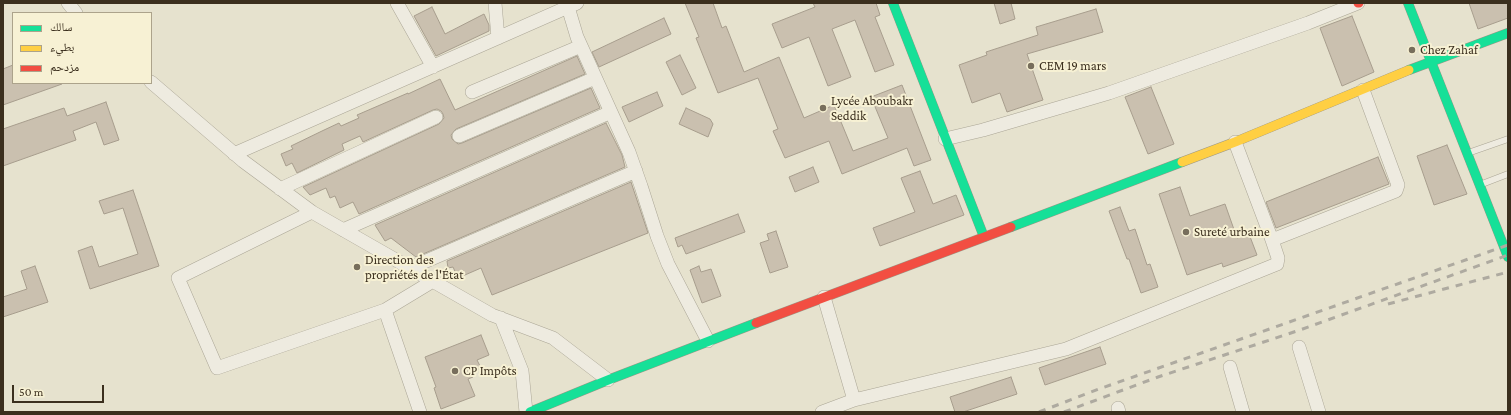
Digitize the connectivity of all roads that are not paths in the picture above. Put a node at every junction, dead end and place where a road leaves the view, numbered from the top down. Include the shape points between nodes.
1 (68, 3) edge
2 (398, 3) edge
3 (495, 3) edge
4 (894, 3) edge
5 (1358, 3) edge
6 (1408, 3) edge
7 (573, 5) edge
8 (75, 12) edge
9 (1508, 33) edge
10 (498, 38) junction
11 (581, 46) junction
12 (1431, 62) junction
13 (433, 67) junction
14 (595, 78) junction
15 (152, 83) edge
16 (1363, 90) junction
17 (472, 92) dead end
18 (611, 112) junction
19 (436, 117) dead end
20 (459, 136) dead end
21 (955, 137) junction
22 (1508, 139) edge
23 (1235, 142) junction
24 (234, 154) junction
25 (1467, 154) junction
26 (636, 171) junction
27 (1508, 174) edge
28 (1480, 185) junction
29 (280, 189) junction
30 (312, 212) junction
31 (343, 230) junction
32 (984, 237) junction
33 (1272, 240) junction
34 (1508, 257) edge
35 (410, 268) junction
36 (432, 281) junction
37 (824, 297) junction
38 (385, 310) junction
39 (501, 318) junction
40 (708, 341) junction
41 (1299, 347) dead end
42 (1230, 367) dead end
43 (608, 380) junction
44 (854, 400) junction
45 (420, 412) edge
46 (526, 412) edge
47 (530, 412) edge
48 (822, 412) edge
49 (1244, 412) edge
50 (1319, 412) edge

1 - 8 street
2 - 13 street
3 - 10 street
4 - 21 main road
5 - 21 street via 1109,93
6 - 12 main road
7 - 10 street
7 - 11 street
9 - 12 main road
10 - 13 street
11 - 14 street
11 - 17 street
12 - 16 main road
12 - 25 main road
13 - 24 street
14 - 18 street
14 - 20 street
15 - 24 street
16 - 23 main road
16 - 33 street via 1398,185 1396,191
18 - 26 street
18 - 31 street
19 - 29 street
21 - 32 main road
22 - 25 lane
23 - 32 main road via 994,230
23 - 33 street
24 - 29 street
25 - 28 main road
26 - 35 street
26 - 40 street via 656,236
27 - 28 lane
28 - 34 main road
29 - 30 street
30 - 31 street
30 - 38 street via 178,278 217,368
31 - 35 street
32 - 37 main road
33 - 44 street via 1278,258 1277,264 1066,349
35 - 36 street
36 - 38 street
36 - 39 street
37 - 40 main road
37 - 44 street
38 - 45 street
39 - 43 street via 553,338
39 - 46 street via 522,371
40 - 43 main road
41 - 50 street
42 - 49 street
43 - 47 main road
44 - 48 street

